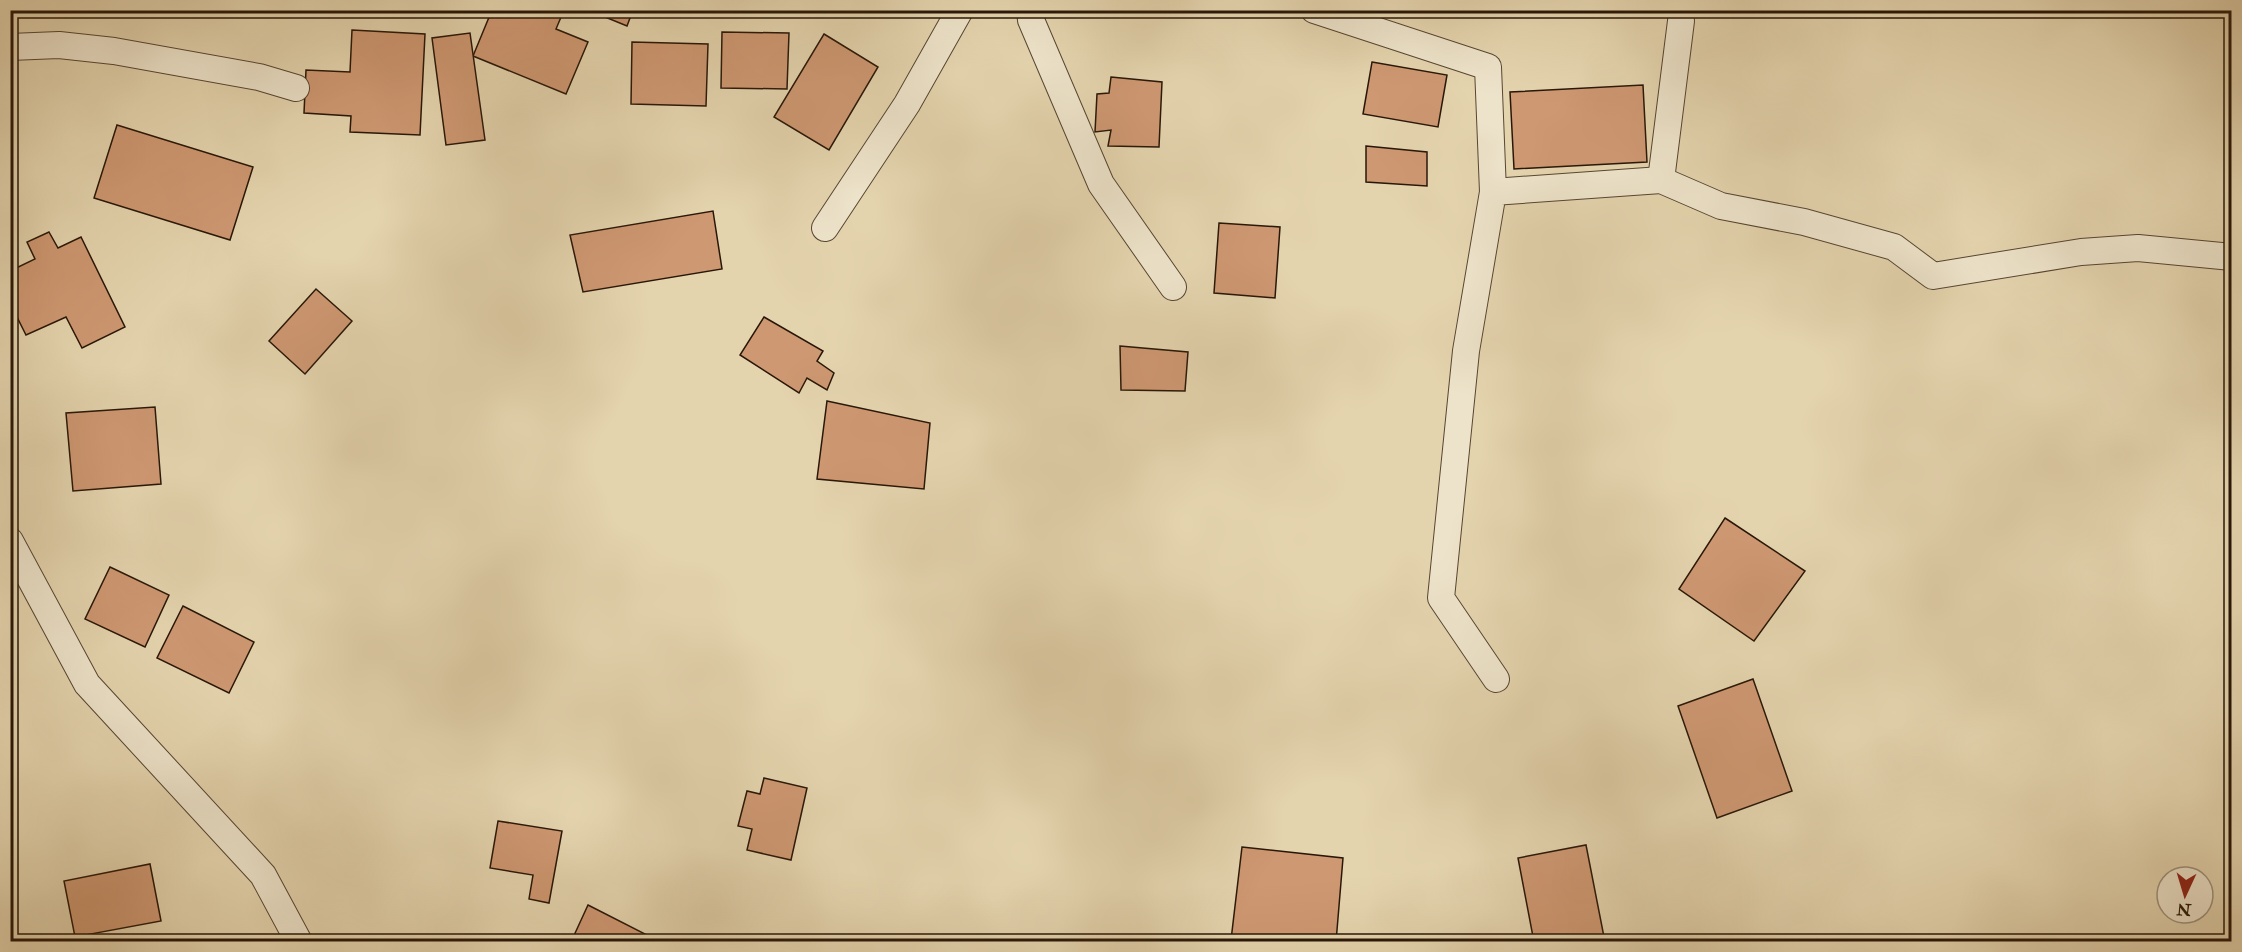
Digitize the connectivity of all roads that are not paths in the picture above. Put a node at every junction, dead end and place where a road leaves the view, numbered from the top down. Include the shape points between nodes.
1 (960, 10) edge
2 (1030, 10) edge
3 (1314, 10) edge
4 (1681, 21) dead end
5 (10, 46) edge
6 (296, 88) dead end
7 (1661, 180) junction
8 (1493, 192) junction
9 (825, 228) dead end
10 (2232, 257) edge
11 (1173, 287) dead end
12 (10, 541) edge
13 (1496, 679) dead end
14 (299, 942) edge

1 - 9 street via 907,104
2 - 11 street via 1101,184
3 - 8 street via 1488,67
4 - 7 street
5 - 6 street via 58,45 114,51 260,77
7 - 8 street
7 - 10 street via 1721,206 1804,222 1894,247 1933,276 2081,252 2138,248
8 - 13 street via 1466,351 1441,598
12 - 14 street via 87,684 263,875

